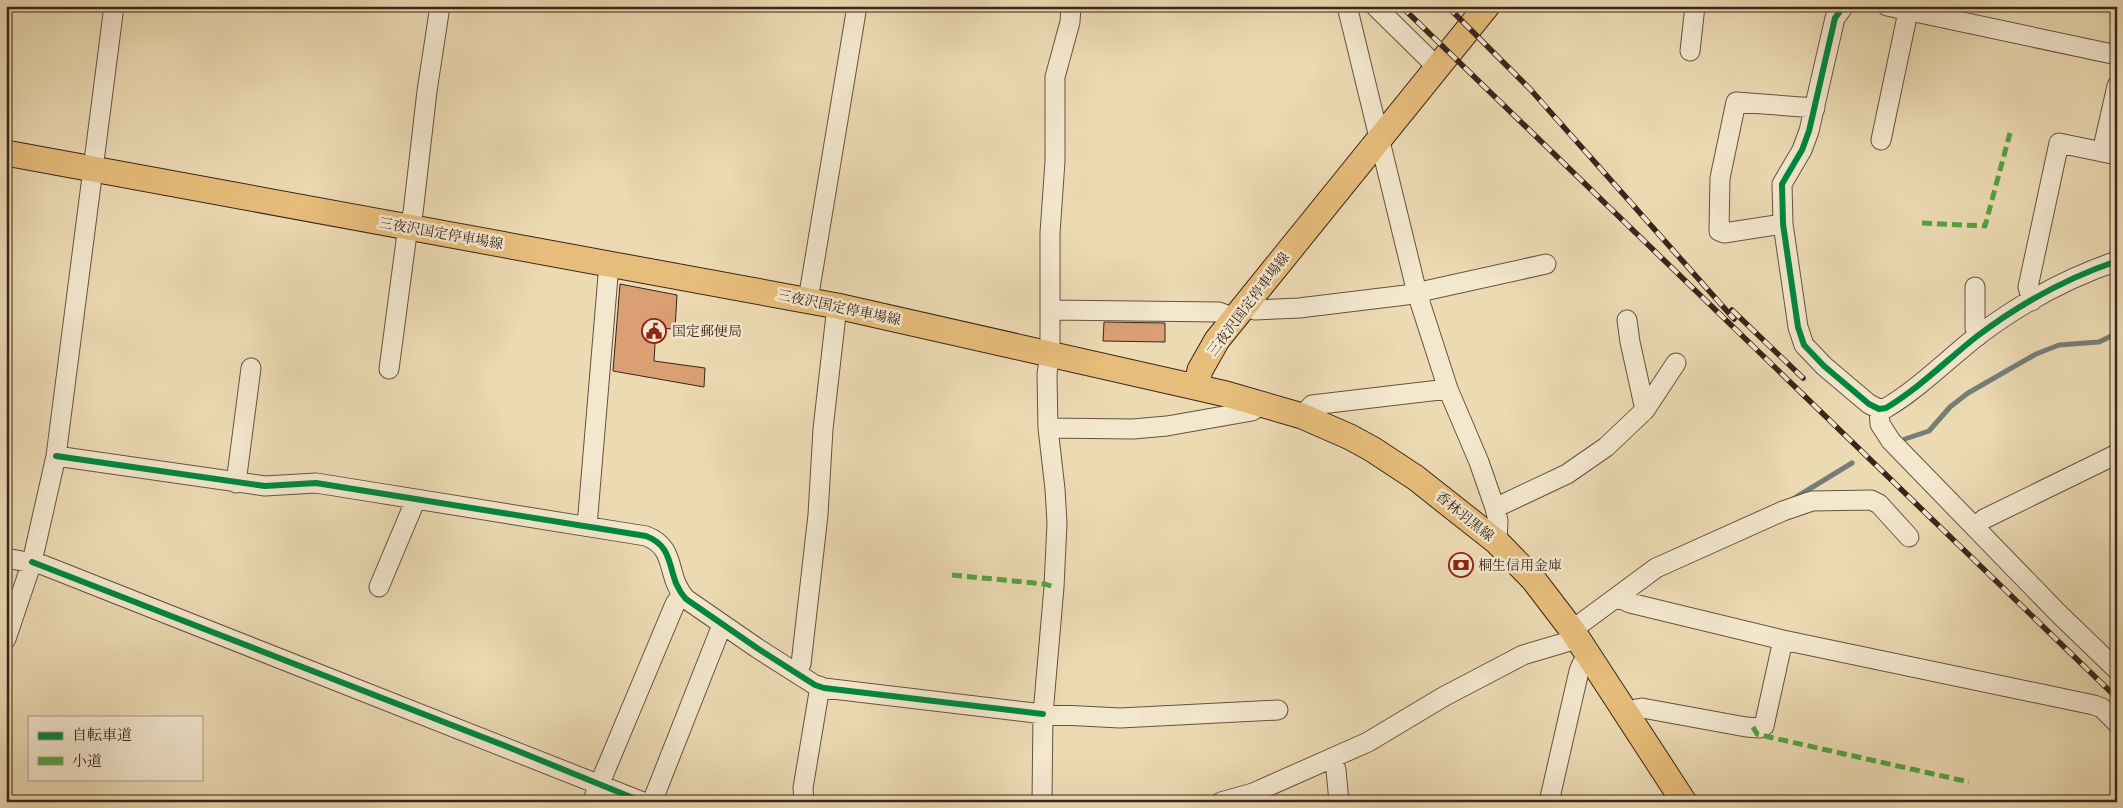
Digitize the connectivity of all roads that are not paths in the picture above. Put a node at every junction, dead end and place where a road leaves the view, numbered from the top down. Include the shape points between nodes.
1 (114, 6) edge
2 (440, 6) edge
3 (857, 6) edge
4 (1071, 6) edge
5 (1347, 6) edge
6 (1375, 6) edge
7 (1487, 6) edge
8 (1695, 6) edge
9 (1844, 6) edge
10 (1887, 6) edge
11 (1908, 12) junction
12 (1690, 51) dead end
13 (2117, 56) edge
14 (1437, 66) junction
15 (2117, 86) edge
16 (1815, 108) junction
17 (1378, 139) junction
18 (1881, 140) dead end
19 (6, 153) edge
20 (2110, 154) edge
21 (92, 170) junction
22 (1782, 224) junction
23 (408, 226) junction
24 (2117, 261) edge
25 (609, 264) junction
26 (1546, 264) dead end
27 (1975, 288) dead end
28 (1417, 293) junction
29 (808, 300) junction
30 (2032, 301) junction
31 (837, 306) junction
32 (1051, 310) junction
33 (1239, 311) junction
34 (1627, 320) dead end
35 (1978, 336) junction
36 (1050, 353) junction
37 (1676, 363) dead end
38 (251, 368) dead end
39 (389, 368) dead end
40 (1196, 387) junction
41 (1448, 389) junction
42 (1262, 403) junction
43 (1879, 409) junction
44 (1645, 410) junction
45 (1302, 416) junction
46 (1048, 428) junction
47 (2117, 454) edge
48 (56, 456) junction
49 (236, 483) junction
50 (416, 499) junction
51 (1495, 508) junction
52 (587, 526) junction
53 (1975, 527) junction
54 (1909, 537) dead end
55 (1497, 542) junction
56 (6, 558) edge
57 (32, 562) junction
58 (380, 587) dead end
59 (682, 594) junction
60 (1617, 597) junction
61 (722, 625) junction
62 (6, 639) edge
63 (1783, 640) junction
64 (1579, 642) junction
65 (2117, 670) edge
66 (796, 673) junction
67 (820, 686) junction
68 (1278, 710) dead end
69 (1625, 711) junction
70 (1043, 714) junction
71 (2117, 723) edge
72 (1332, 758) junction
73 (596, 793) edge
74 (643, 802) edge
75 (652, 802) edge
76 (804, 802) edge
77 (1042, 802) edge
78 (1221, 802) edge
79 (1339, 802) edge
80 (1549, 802) edge
81 (1684, 802) edge

1 - 21 street
2 - 23 street via 413,213
3 - 29 street
4 - 32 street via 1070,22 1055,77
5 - 17 street
6 - 14 street
7 - 14 main road, 三夜沢国定停車場線
8 - 12 street
9 - 16 street via 1835,18
10 - 11 street
11 - 13 street
11 - 18 street
14 - 17 main road, 三夜沢国定停車場線
15 - 20 street
16 - 22 street via 1802,150 1782,184
16 - 22 street via 1736,102 1720,178 1719,231 1724,233
17 - 28 street
17 - 33 main road, 三夜沢国定停車場線
19 - 21 main road, 三夜沢国定停車場線
20 - 30 street via 2059,143 2028,287
21 - 23 main road, 三夜沢国定停車場線
21 - 48 street
22 - 43 street via 1798,327 1804,344 1824,366 1868,404
23 - 25 main road, 三夜沢国定停車場線
23 - 39 street
24 - 30 street via 2076,277
25 - 29 main road, 三夜沢国定停車場線
25 - 52 street
26 - 28 street
27 - 35 street
28 - 33 street via 1299,308
28 - 41 street
29 - 31 main road, 三夜沢国定停車場線
30 - 35 street
31 - 36 main road, 三夜沢国定停車場線
31 - 66 street via 823,429 818,515 801,664
32 - 33 street
32 - 36 street
33 - 40 main road, 三夜沢国定停車場線 via 1210,351
34 - 44 street
35 - 43 street via 1892,405
36 - 40 main road, 三夜沢国定停車場線
36 - 46 street
37 - 44 street
38 - 49 street
40 - 42 main road, 香林羽黒線
41 - 45 street via 1312,405
41 - 51 street
42 - 45 main road, 香林羽黒線
42 - 46 street via 1252,410 1167,426
43 - 53 street via 1880,424 1891,441
44 - 51 street via 1606,448 1567,474
45 - 55 main road, 香林羽黒線 via 1372,449 1416,478
46 - 70 street via 1057,523
47 - 53 street
48 - 49 street
48 - 57 street
49 - 50 street via 264,486 316,483
50 - 52 street
50 - 58 street
51 - 55 street
52 - 59 street via 646,536 659,542 667,553 673,577
53 - 65 street
54 - 60 street via 1879,504 1871,500 1812,501 1656,568
55 - 64 main road, 香林羽黒線 via 1532,579
56 - 57 street
57 - 62 street
57 - 73 street via 513,749
59 - 61 street
59 - 73 street
60 - 63 street via 1630,603
60 - 64 street
61 - 66 street
61 - 75 street
63 - 69 street via 1764,726 1760,728 1642,708
63 - 71 street via 2094,705 2102,708
64 - 69 main road, 香林羽黒線
64 - 72 street via 1523,655 1495,668 1368,742
64 - 80 street via 1582,664
66 - 67 street
67 - 70 street
67 - 76 street via 803,788
68 - 70 street via 1120,718
69 - 81 main road, 香林羽黒線
70 - 77 street
72 - 78 street via 1254,793
72 - 79 street
73 - 74 street

